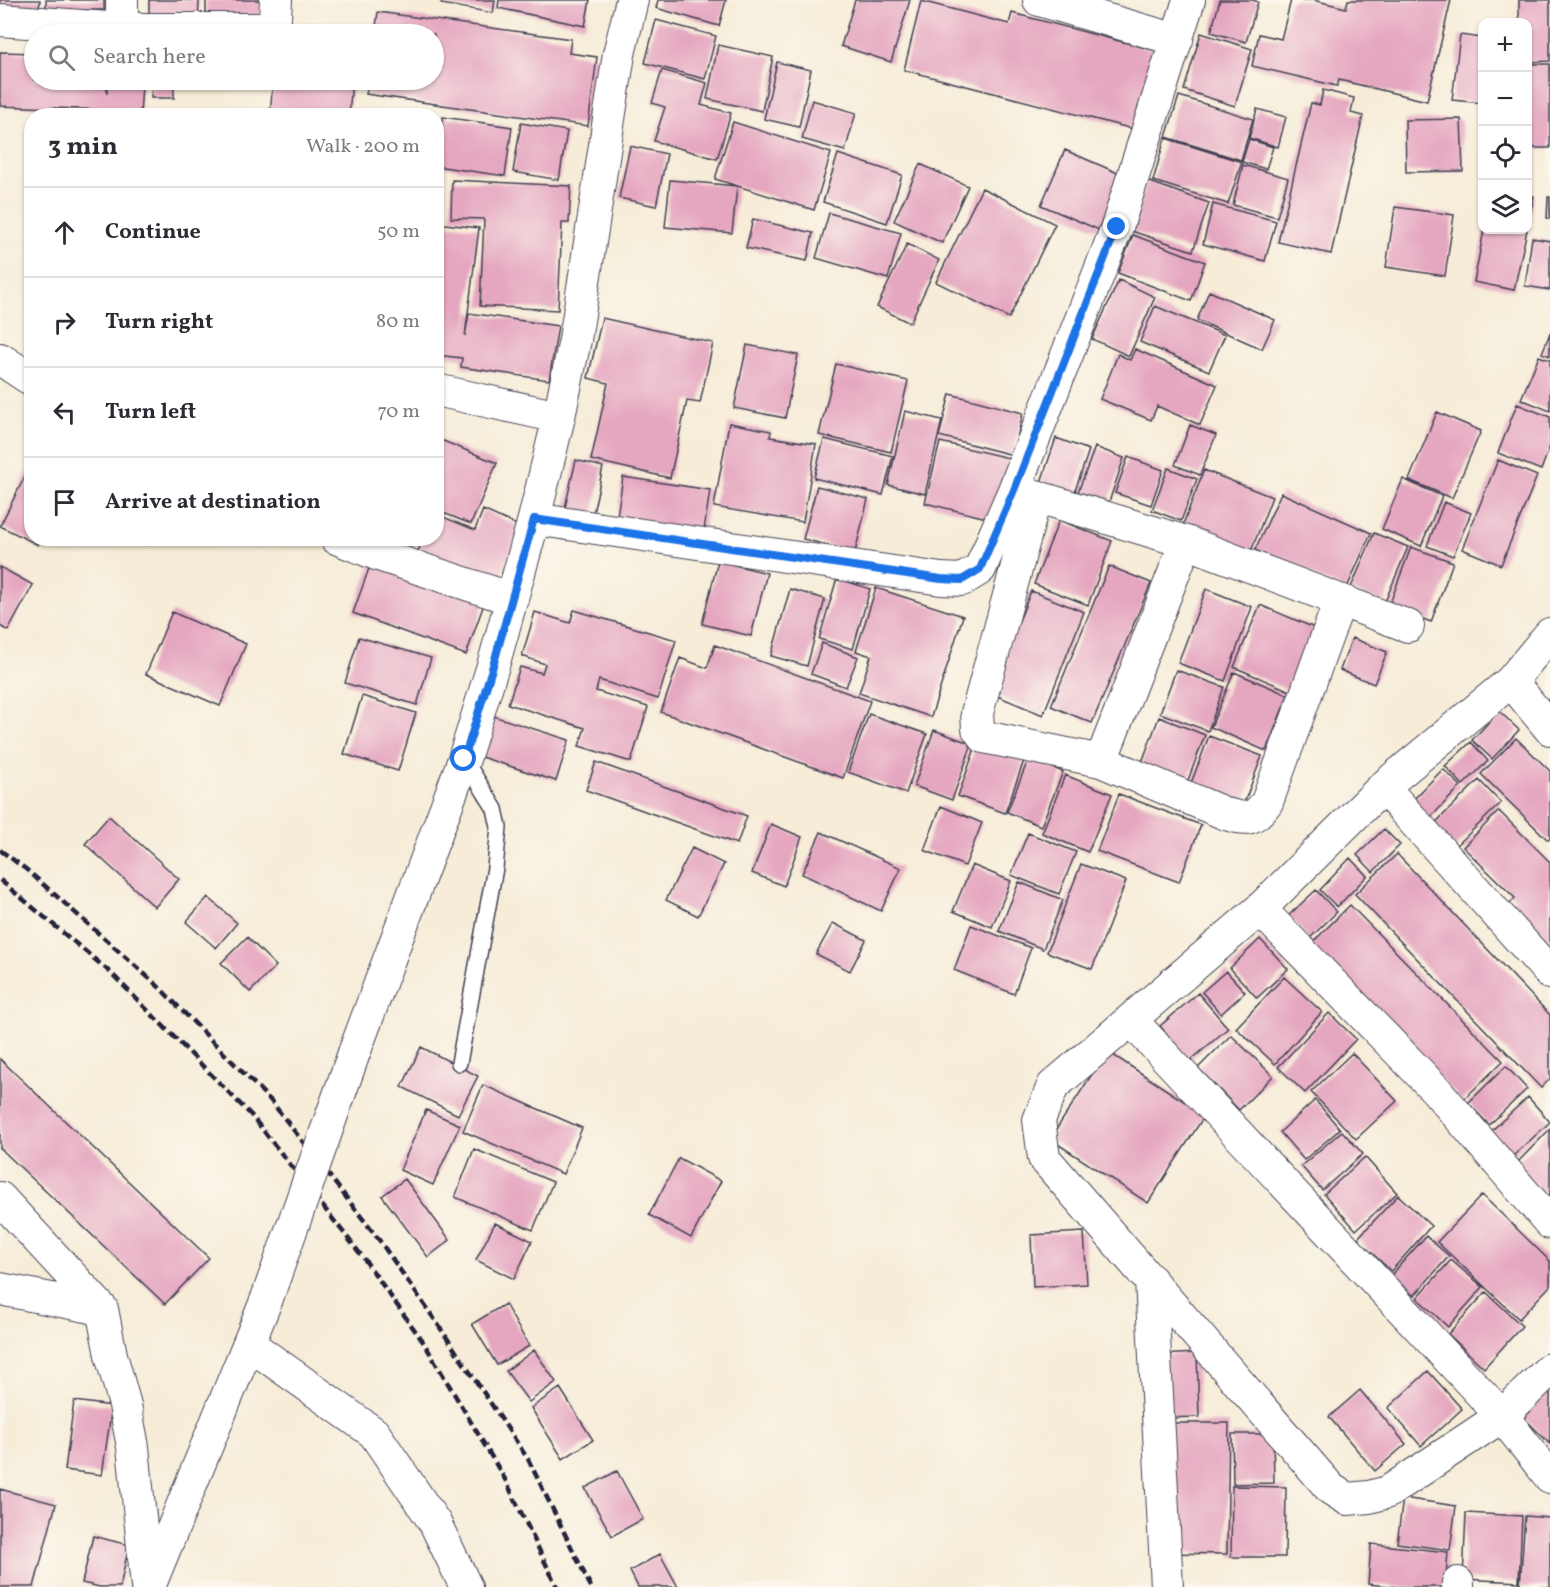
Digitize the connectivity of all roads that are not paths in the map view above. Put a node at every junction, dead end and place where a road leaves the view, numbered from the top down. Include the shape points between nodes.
1 (276, 0) edge
2 (632, 0) edge
3 (1038, 0) edge
4 (1189, 0) edge
5 (122, 15) edge
6 (0, 20) edge
7 (215, 24) edge
8 (273, 24) edge
9 (1177, 40) junction
10 (0, 359) edge
11 (24, 374) edge
12 (444, 392) edge
13 (559, 417) junction
14 (1025, 493) junction
15 (534, 519) junction
16 (1186, 542) junction
17 (356, 546) edge
18 (512, 599) junction
19 (1340, 600) junction
20 (1408, 626) dead end
21 (1550, 634) edge
22 (1511, 681) junction
23 (1550, 729) edge
24 (464, 759) junction
25 (1101, 761) junction
26 (1383, 787) junction
27 (1260, 909) junction
28 (1550, 973) edge
29 (1131, 1020) junction
30 (459, 1063) dead end
31 (0, 1198) edge
32 (1550, 1223) edge
33 (1151, 1280) junction
34 (0, 1289) edge
35 (102, 1309) junction
36 (249, 1344) junction
37 (1550, 1369) edge
38 (1502, 1416) junction
39 (1550, 1477) edge
40 (148, 1587) edge
41 (466, 1587) edge
42 (1167, 1587) edge

1 - 8 street
2 - 13 street via 618,54 575,340
3 - 9 street
4 - 9 street
5 - 6 street
5 - 7 street
9 - 14 street
10 - 11 street
12 - 13 street
13 - 15 street
14 - 15 street via 980,569 962,580
14 - 16 street
14 - 25 street via 977,713 978,729 984,737
15 - 18 street
16 - 19 street
16 - 25 street
17 - 18 street
18 - 24 street
19 - 20 street
19 - 25 street via 1267,802 1257,815 1244,819 1226,814
21 - 22 street
22 - 23 street
22 - 26 street
24 - 30 lane via 495,809 499,827
24 - 36 street, bridge
26 - 27 street
26 - 28 street
27 - 29 street
27 - 32 street via 1436,1090
29 - 33 street via 1053,1086 1039,1120 1044,1158
29 - 38 street
31 - 35 street
33 - 38 street via 1330,1489 1347,1499 1389,1492
33 - 42 street
34 - 35 street
35 - 40 street via 133,1447
36 - 40 street
36 - 41 street via 374,1433 435,1523
37 - 38 street
38 - 39 street

